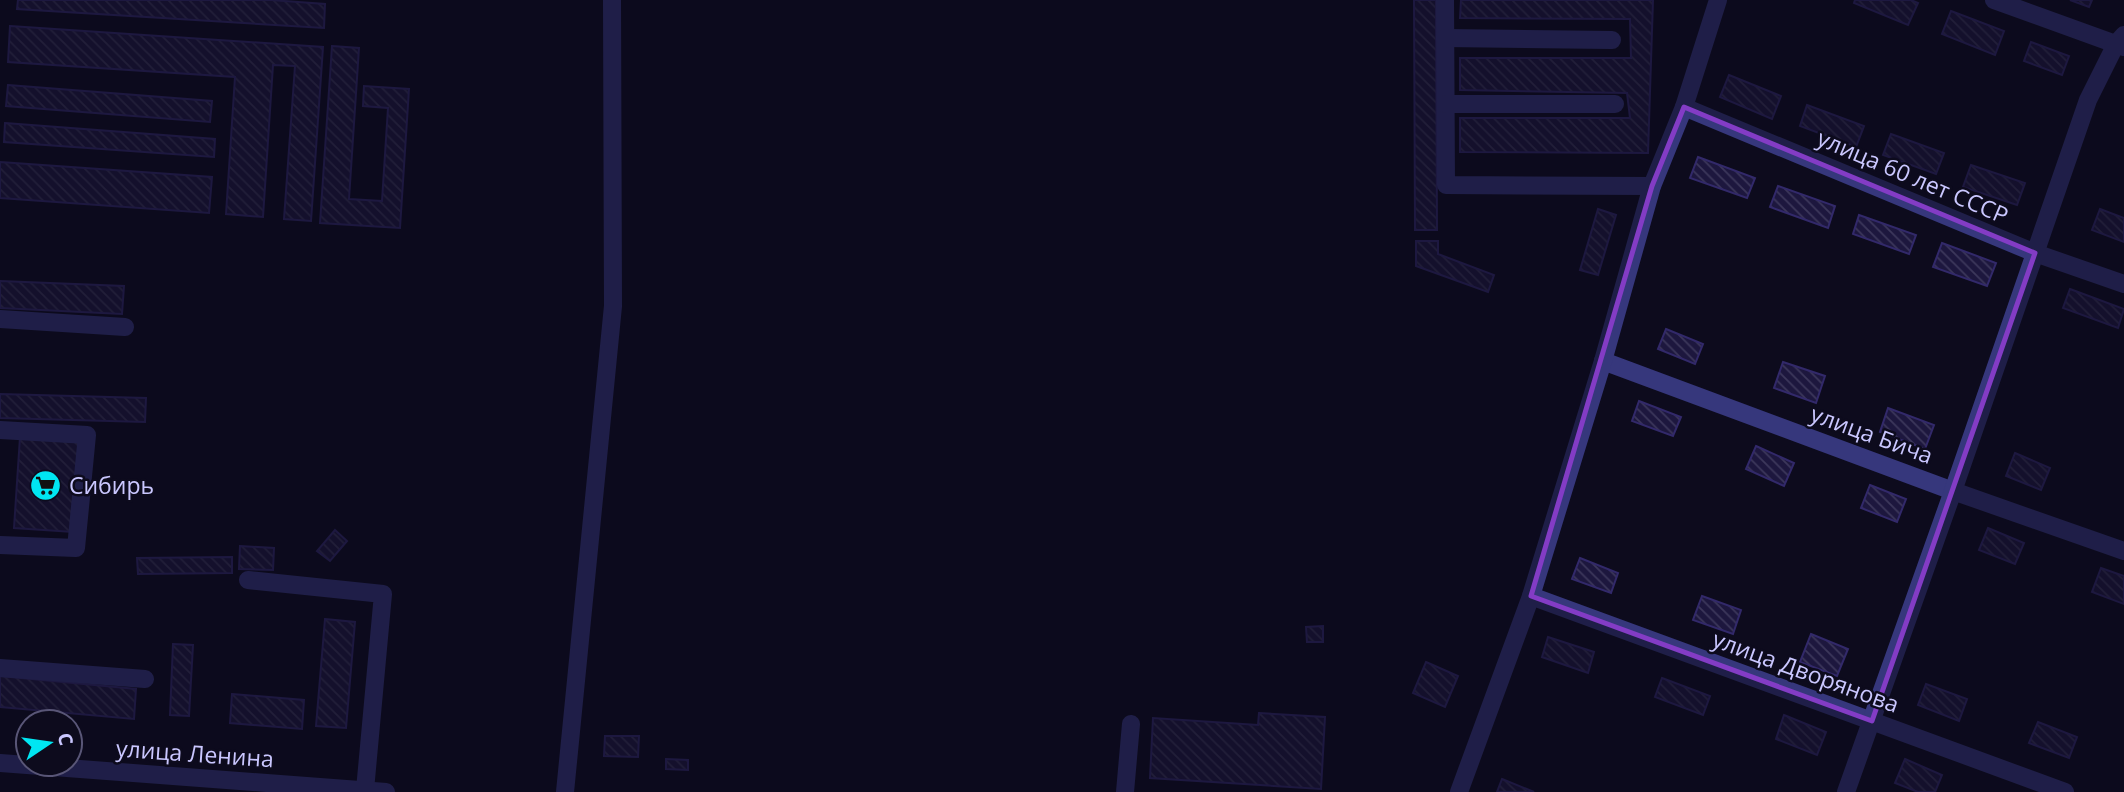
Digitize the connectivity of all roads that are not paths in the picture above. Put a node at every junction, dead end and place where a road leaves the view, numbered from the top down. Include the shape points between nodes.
1 (612, 0) edge
2 (1445, 0) edge
3 (1718, 0) edge
4 (1994, 0) edge
5 (1445, 38) junction
6 (1612, 40) dead end
7 (2121, 42) edge
8 (1446, 104) junction
9 (1615, 104) dead end
10 (1684, 107) junction
11 (1652, 186) junction
12 (2035, 253) junction
13 (2124, 284) edge
14 (0, 319) edge
15 (125, 327) dead end
16 (1603, 361) junction
17 (0, 430) edge
18 (1953, 491) junction
19 (0, 545) edge
20 (2124, 551) edge
21 (248, 580) dead end
22 (1531, 596) junction
23 (0, 668) edge
24 (145, 679) dead end
25 (1872, 721) junction
26 (1131, 724) dead end
27 (0, 763) edge
28 (335, 790) edge
29 (365, 790) edge
30 (386, 792) edge
31 (565, 792) edge
32 (1125, 792) edge
33 (1459, 792) edge
34 (1846, 792) edge
35 (2065, 792) edge

1 - 31 street via 613,306
2 - 5 street
3 - 10 street
4 - 7 street
5 - 6 street
5 - 8 street
7 - 12 street via 2088,100
8 - 9 street
8 - 11 street via 1446,185
10 - 11 street
10 - 12 street, улица 60 лет СССР
11 - 16 street
12 - 13 street, улица 60 лет СССР
12 - 18 street
14 - 15 street
16 - 18 street, улица Бича
16 - 22 street
17 - 19 street via 87,435 76,548
18 - 20 street, улица Бича
18 - 25 street
21 - 29 street via 383,594
22 - 25 street, улица Дворянова
22 - 33 street
23 - 24 street
25 - 34 street
25 - 35 street, улица Дворянова
26 - 32 street
27 - 28 street, улица Ленина
28 - 29 street, улица Ленина
29 - 30 street, улица Ленина

